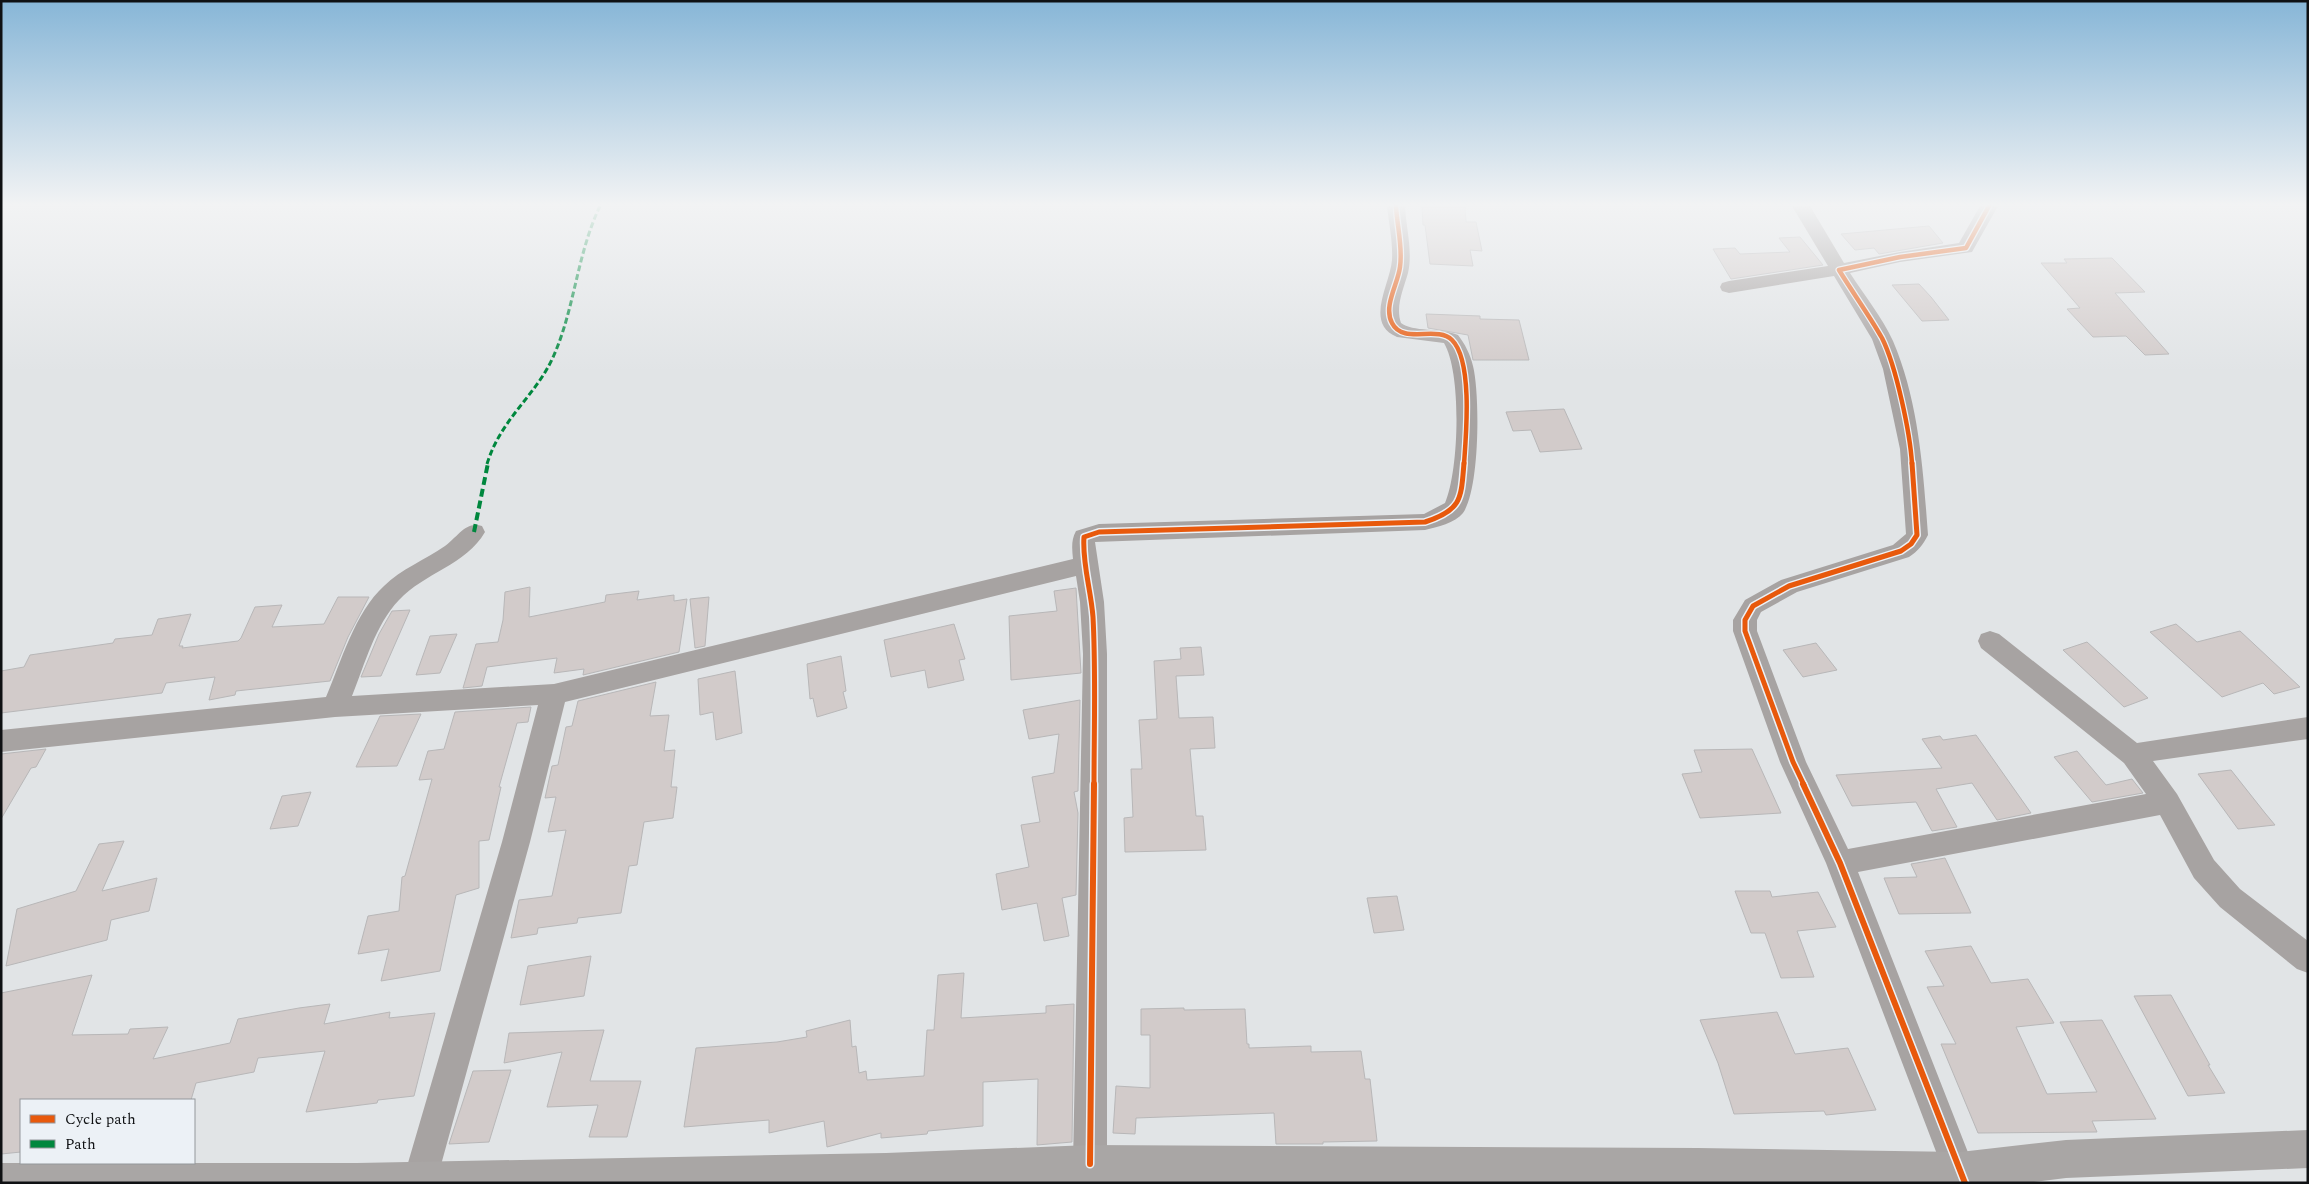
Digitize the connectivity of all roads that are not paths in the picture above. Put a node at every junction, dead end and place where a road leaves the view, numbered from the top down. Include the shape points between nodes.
1 (1400, 261) edge
2 (1834, 261) edge
3 (1880, 261) edge
4 (1839, 270) junction
5 (1729, 287) dead end
6 (474, 532) dead end
7 (1085, 565) junction
8 (1990, 641) dead end
9 (554, 694) junction
10 (335, 707) junction
11 (2308, 728) edge
12 (1, 741) edge
13 (2143, 753) junction
14 (2167, 802) junction
15 (1840, 863) junction
16 (2308, 959) edge
17 (2308, 1149) edge
18 (1090, 1164) junction
19 (1023, 1175) edge
20 (1962, 1177) edge
21 (420, 1180) junction
22 (1, 1182) edge
23 (357, 1182) edge

1 - 7 street via 1391,298 1395,329 1451,339 1463,365 1464,474 1454,509 1425,522 1099,532 1084,536
2 - 4 street
3 - 4 street
4 - 5 street
4 - 15 street via 1882,339 1893,369 1910,449 1917,535 1900,551 1789,586 1753,606 1745,620 1745,631 1793,762
6 - 10 street via 467,541 385,600 375,613
7 - 9 street
7 - 18 street via 1092,602 1095,654
8 - 13 street
9 - 10 street
9 - 21 street via 516,842
10 - 12 street
11 - 13 street
13 - 14 street
14 - 15 street
14 - 16 street via 2204,869 2230,898
15 - 20 street
17 - 20 main road via 2066,1159
18 - 19 main road
18 - 20 main road via 1688,1167
19 - 21 main road via 886,1172
21 - 23 main road
22 - 23 main road

